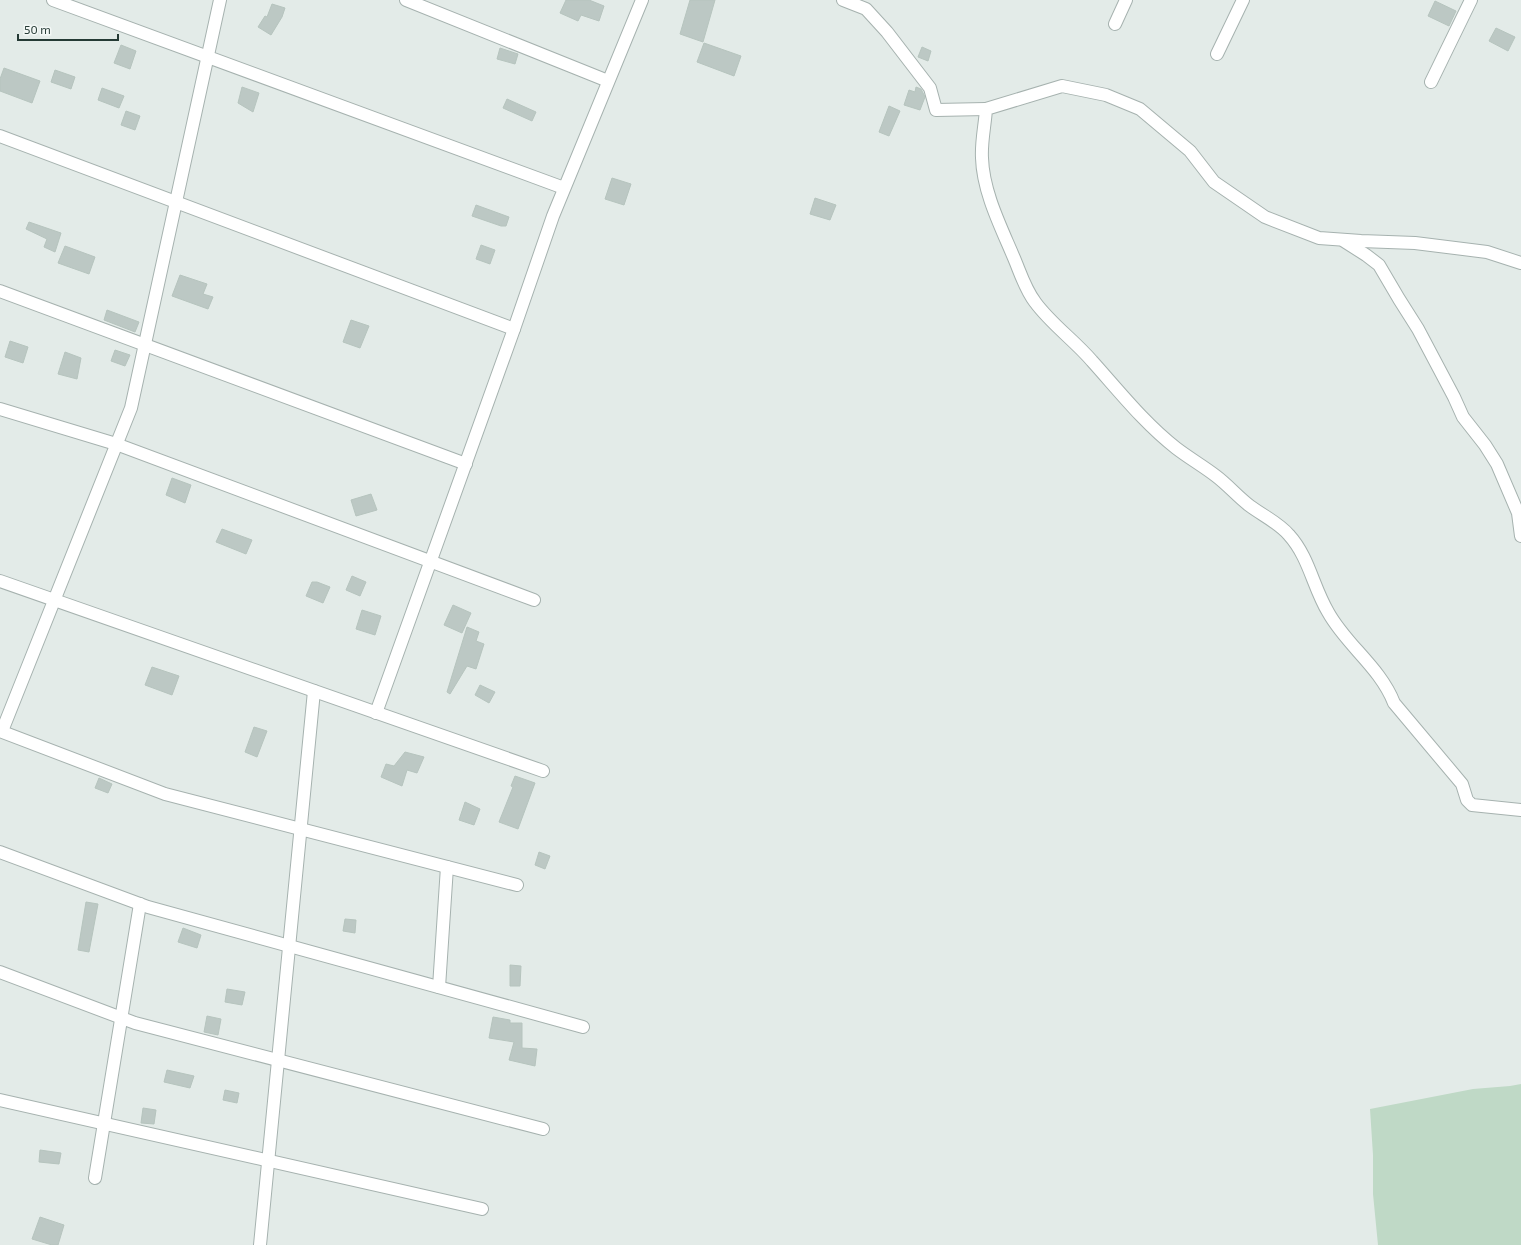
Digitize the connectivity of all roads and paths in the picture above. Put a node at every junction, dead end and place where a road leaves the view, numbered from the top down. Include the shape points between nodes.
1 (53, 0) edge
2 (220, 0) edge
3 (406, 0) edge
4 (642, 0) edge
5 (843, 0) edge
6 (1126, 0) edge
7 (1243, 0) edge
8 (1471, 0) edge
9 (1115, 24) dead end
10 (1217, 54) dead end
11 (207, 57) junction
12 (608, 81) junction
13 (1431, 82) dead end
14 (986, 109) junction
15 (0, 136) edge
16 (564, 188) junction
17 (176, 202) junction
18 (1342, 240) junction
19 (1521, 263) edge
20 (0, 290) edge
21 (514, 329) junction
22 (145, 344) junction
23 (0, 409) edge
24 (116, 444) junction
25 (466, 464) junction
26 (1521, 536) edge
27 (430, 561) junction
28 (0, 581) edge
29 (54, 600) junction
30 (534, 600) dead end
31 (314, 691) junction
32 (376, 713) junction
33 (1, 731) edge
34 (543, 771) dead end
35 (1521, 810) edge
36 (300, 829) junction
37 (0, 852) edge
38 (447, 867) junction
39 (517, 885) dead end
40 (140, 904) junction
41 (289, 946) junction
42 (0, 972) edge
43 (439, 987) junction
44 (121, 1018) junction
45 (583, 1027) dead end
46 (278, 1060) junction
47 (0, 1100) edge
48 (104, 1123) junction
49 (543, 1129) dead end
50 (268, 1160) junction
51 (95, 1178) dead end
52 (482, 1209) dead end
53 (260, 1245) edge

1 - 11 street
2 - 11 street
3 - 12 street
4 - 12 street
5 - 14 street via 866,9 887,32 930,88 936,110
6 - 9 street
7 - 10 street
8 - 13 street
11 - 16 street
11 - 17 street
12 - 16 street
14 - 18 street via 1062,86 1106,95 1140,109 1190,151 1214,182 1265,217 1319,238
14 - 35 street via 982,158 985,181 992,207 1033,300 1045,315 1078,345 1144,420 1197,464 1216,476 1244,502 1289,535 1307,564 1328,613 1379,676 1394,703 1462,784 1467,800 1472,805
15 - 17 street
16 - 21 street
17 - 21 street
17 - 22 street
18 - 19 street via 1415,243 1486,252
18 - 26 street via 1379,265 1418,329 1463,417 1497,464 1518,514
20 - 22 street
21 - 25 street
22 - 24 street via 130,408
22 - 25 street
23 - 24 street
24 - 27 street
24 - 29 street
25 - 27 street
27 - 30 street
27 - 32 street
28 - 29 street
29 - 31 street
29 - 33 street
31 - 32 street
31 - 36 street
32 - 34 street
33 - 36 street via 166,794
36 - 38 street
36 - 41 street
37 - 40 street
38 - 39 street
38 - 43 street
40 - 41 street
40 - 44 street
41 - 43 street
41 - 46 street
42 - 44 street
43 - 45 street
44 - 46 street
44 - 48 street
46 - 49 street
46 - 50 street
47 - 48 street
48 - 50 street
48 - 51 street
50 - 52 street
50 - 53 street

